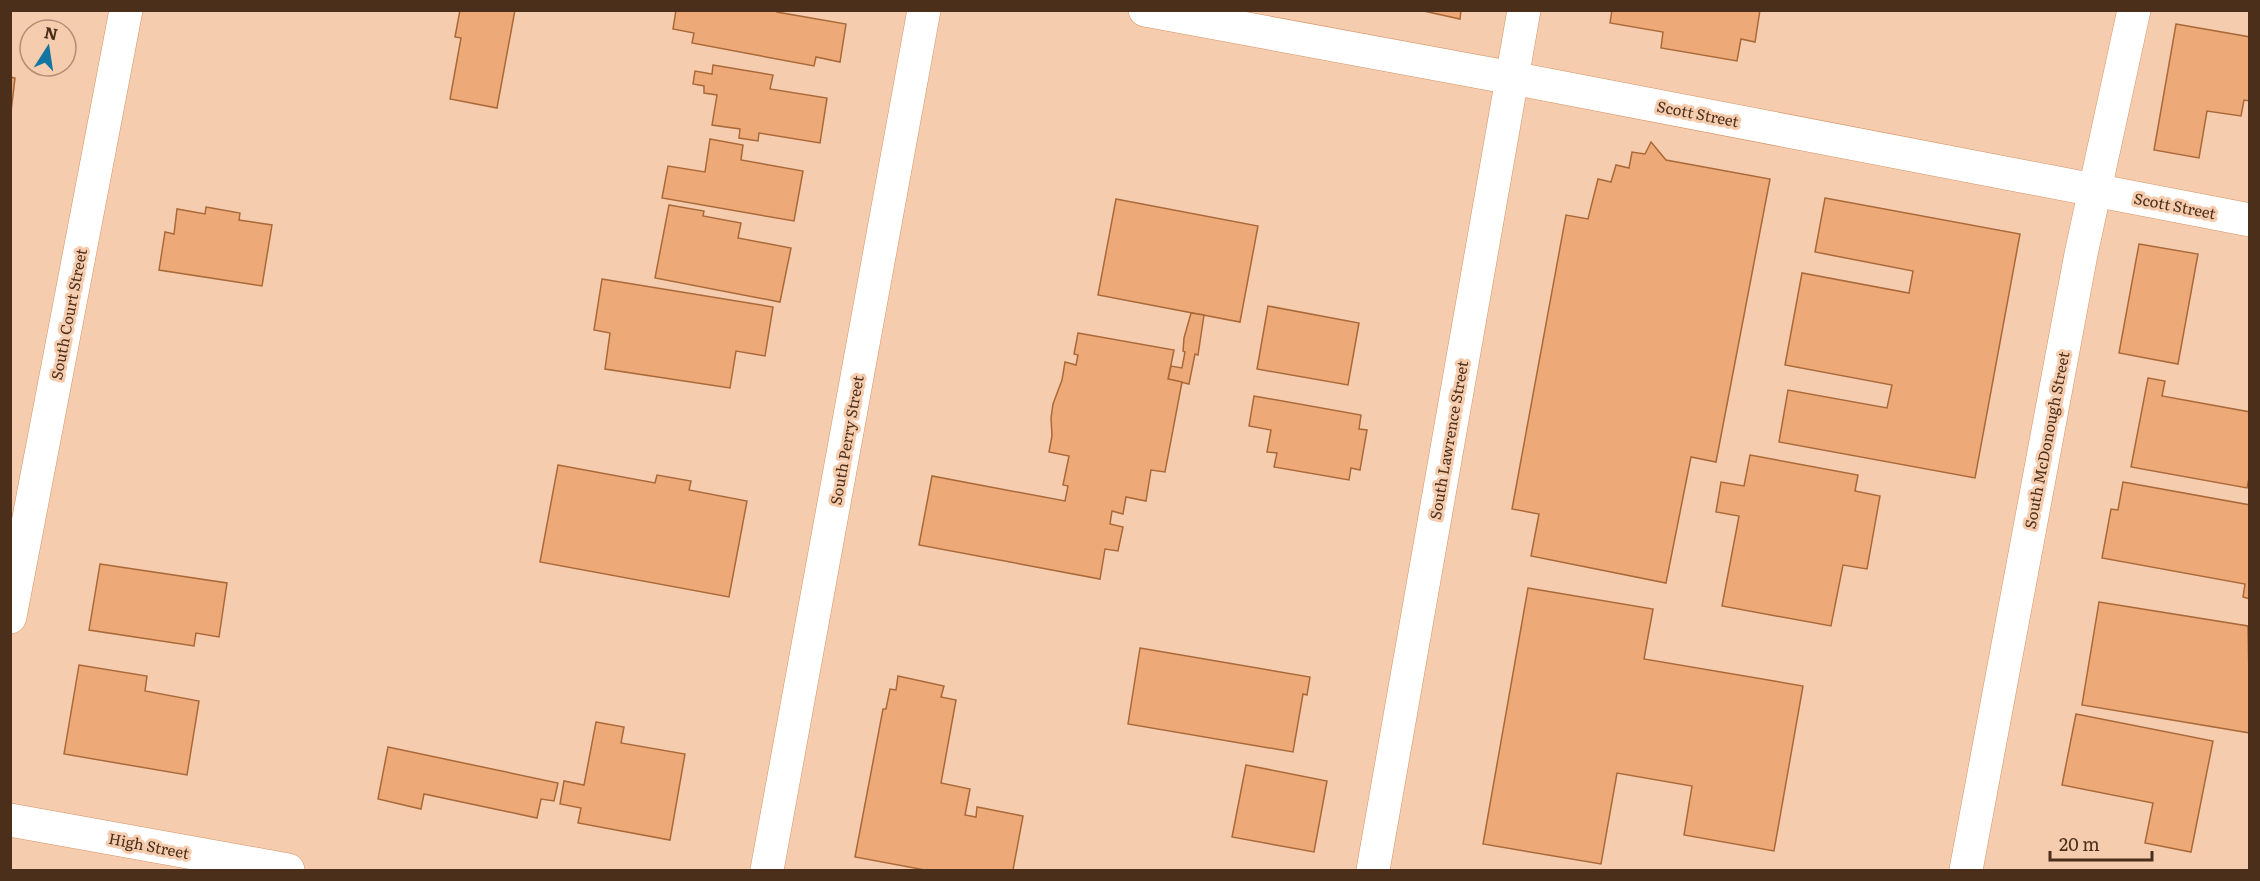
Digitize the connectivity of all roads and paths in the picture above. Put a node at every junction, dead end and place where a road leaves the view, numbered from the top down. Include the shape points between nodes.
1 (126, 10) edge
2 (924, 10) edge
3 (1145, 10) edge
4 (1524, 10) edge
5 (2134, 10) edge
6 (1512, 78) junction
7 (2096, 189) junction
8 (2250, 220) edge
9 (10, 617) edge
10 (10, 820) edge
11 (288, 870) edge
12 (767, 870) edge
13 (1373, 870) edge
14 (1966, 870) edge

1 - 9 street, South Court Street
2 - 12 street, South Perry Street
3 - 6 street, Scott Street
4 - 6 street, South Lawrence Street
5 - 7 street, South McDonough Street
6 - 7 street, Scott Street
6 - 13 street, South Lawrence Street
7 - 8 street, Scott Street
7 - 14 street, South McDonough Street
10 - 11 street, High Street

